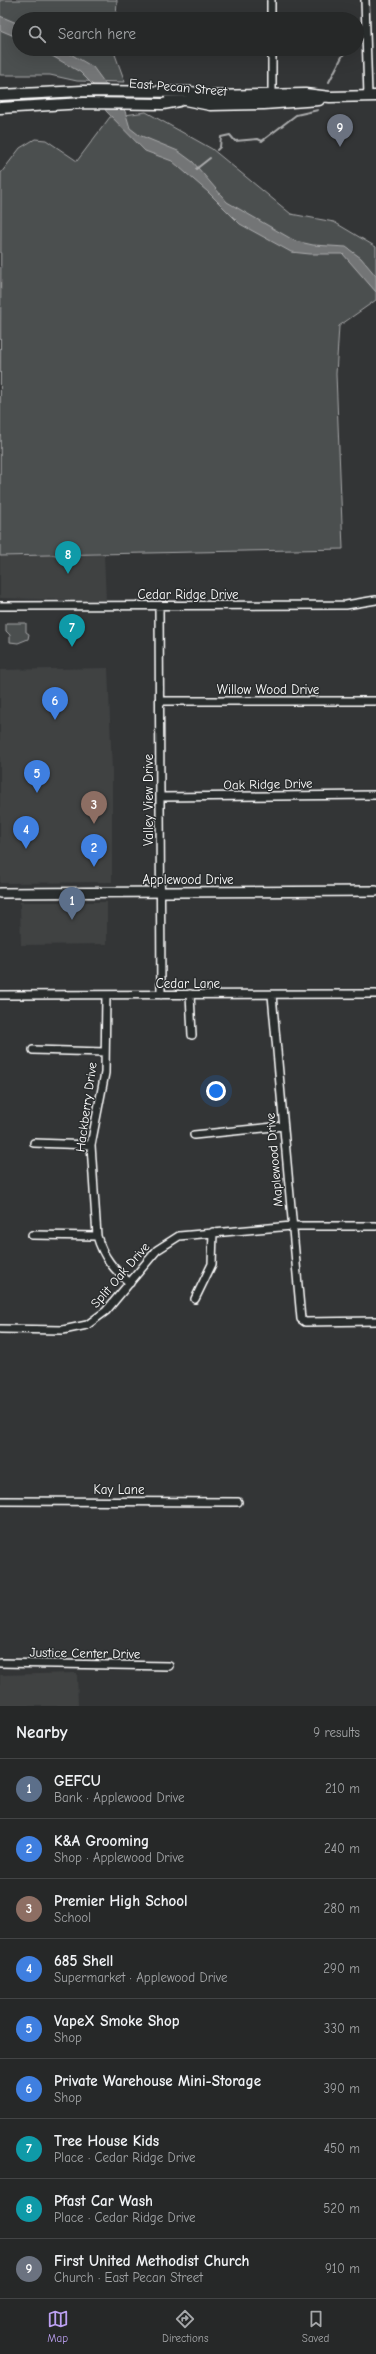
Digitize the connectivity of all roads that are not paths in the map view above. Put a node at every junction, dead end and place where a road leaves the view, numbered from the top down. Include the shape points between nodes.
1 (271, 0) edge
2 (365, 0) edge
3 (271, 12) edge
4 (272, 56) edge
5 (272, 94) junction
6 (0, 96) edge
7 (211, 96) junction
8 (372, 96) edge
9 (83, 97) junction
10 (135, 97) junction
11 (330, 97) junction
12 (184, 99) junction
13 (0, 108) edge
14 (376, 600) edge
15 (0, 606) edge
16 (159, 606) junction
17 (160, 701) junction
18 (376, 701) edge
19 (376, 795) edge
20 (160, 797) junction
21 (376, 891) edge
22 (161, 892) junction
23 (0, 893) edge
24 (161, 994) junction
25 (190, 994) junction
26 (376, 994) edge
27 (0, 995) edge
28 (106, 995) junction
29 (272, 995) junction
30 (192, 1035) dead end
31 (33, 1050) dead end
32 (105, 1052) junction
33 (283, 1126) junction
34 (194, 1135) dead end
35 (34, 1143) dead end
36 (91, 1145) junction
37 (292, 1226) junction
38 (376, 1226) edge
39 (213, 1232) junction
40 (32, 1235) dead end
41 (97, 1236) junction
42 (130, 1283) junction
43 (195, 1299) dead end
44 (376, 1321) edge
45 (0, 1329) edge
46 (0, 1501) edge
47 (238, 1502) dead end
48 (0, 1663) edge
49 (169, 1666) dead end

1 - 3 street
2 - 8 street
4 - 5 street
5 - 7 main road, East Pecan Street
5 - 11 main road, East Pecan Street
6 - 9 main road
7 - 10 main road, East Pecan Street via 191,92
7 - 12 main road
8 - 11 main road, East Pecan Street
9 - 10 main road
9 - 13 main road
10 - 12 main road via 168,103
11 - 12 main road, East Pecan Street via 264,104 210,105
14 - 16 street, Cedar Ridge Drive via 346,605
15 - 16 street, Cedar Ridge Drive
16 - 17 street, Valley View Drive
17 - 18 street, Willow Wood Drive
17 - 20 street, Valley View Drive
19 - 20 street, Oak Ridge Drive
20 - 22 street, Valley View Drive
21 - 22 street, Applewood Drive
22 - 23 street, Applewood Drive
22 - 24 street, Valley View Drive
24 - 25 street, Cedar Lane
24 - 28 street, Cedar Lane
25 - 29 street, Cedar Lane
25 - 30 street
26 - 29 street, Cedar Lane
27 - 28 street, Cedar Lane
28 - 32 street, Hackberry Drive
29 - 33 street, Maplewood Drive
31 - 32 street
32 - 36 street, Hackberry Drive via 102,1093
33 - 34 street
33 - 37 street, Maplewood Drive
35 - 36 street
36 - 41 street, Hackberry Drive
37 - 38 street, Split Oak Drive
37 - 39 street, Split Oak Drive
37 - 44 street, Maplewood Drive via 300,1319 305,1322
39 - 42 street, Split Oak Drive via 179,1236 163,1244
39 - 43 street via 212,1264
40 - 41 street
41 - 42 street, Hackberry Drive via 111,1266
42 - 45 street, Split Oak Drive via 106,1311 80,1328
46 - 47 street, Kay Lane
48 - 49 street, Justice Center Drive

